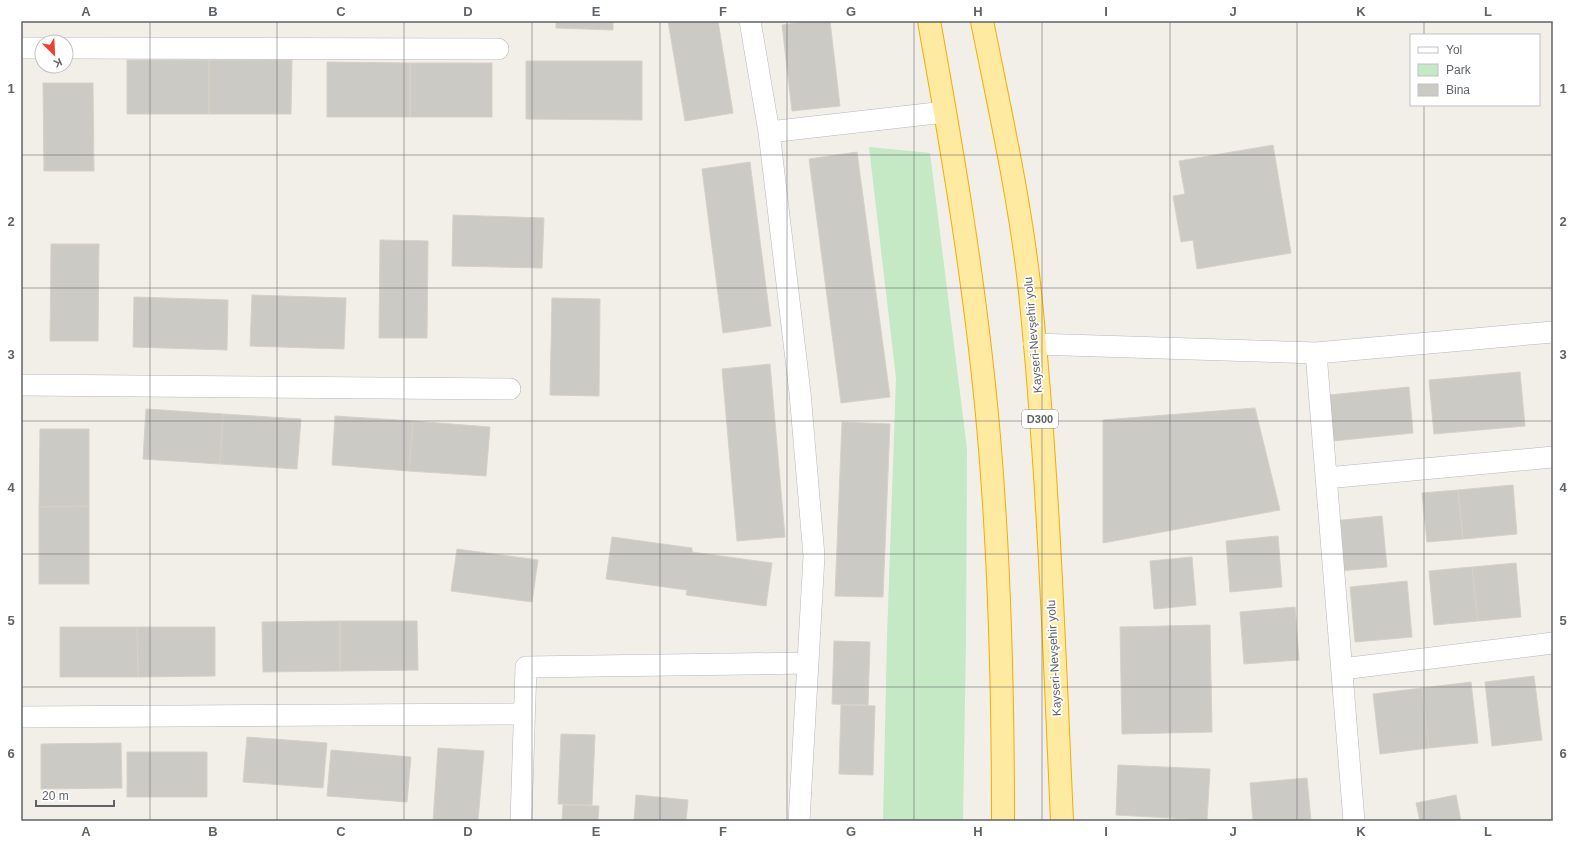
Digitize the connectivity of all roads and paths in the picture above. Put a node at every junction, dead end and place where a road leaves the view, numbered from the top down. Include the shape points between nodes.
1 (750, 21) edge
2 (929, 21) edge
3 (982, 21) edge
4 (21, 48) edge
5 (34, 48) edge
6 (74, 48) edge
7 (498, 48) dead end
8 (945, 112) junction
9 (769, 132) junction
10 (1553, 332) edge
11 (1034, 344) junction
12 (1316, 353) junction
13 (21, 385) edge
14 (510, 389) dead end
15 (1553, 457) edge
16 (1326, 478) junction
17 (1553, 643) edge
18 (808, 663) junction
19 (1342, 669) junction
20 (524, 714) junction
21 (21, 717) edge
22 (521, 821) edge
23 (799, 821) edge
24 (1003, 821) edge
25 (1062, 821) edge
26 (1354, 821) edge

1 - 9 street
2 - 8 highway
3 - 11 highway, Kayseri-Nevşehir yolu / D300 via 1007,142 1020,223
4 - 5 street
6 - 7 street
8 - 9 street
8 - 24 highway via 972,286 989,438 1004,716
9 - 18 street via 800,393 814,556
10 - 12 street
11 - 12 street
11 - 25 highway, Kayseri-Nevşehir yolu / D300 via 1047,504
12 - 16 street
13 - 14 street
15 - 16 street
16 - 19 street
17 - 19 street
18 - 20 street via 526,667
18 - 23 street
19 - 26 street
20 - 21 street
20 - 22 street

